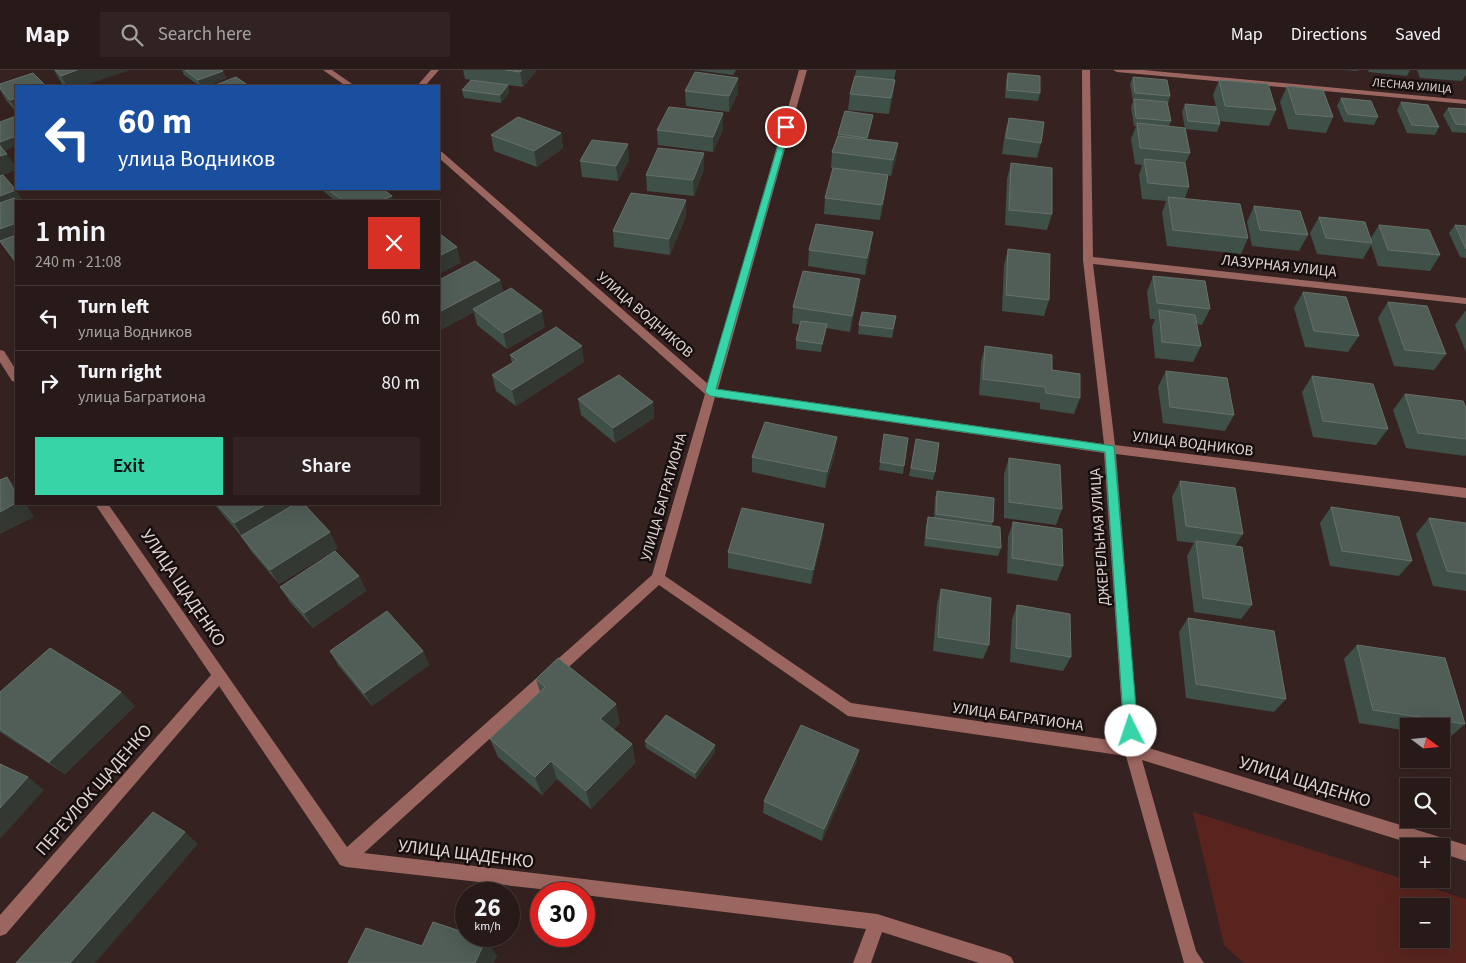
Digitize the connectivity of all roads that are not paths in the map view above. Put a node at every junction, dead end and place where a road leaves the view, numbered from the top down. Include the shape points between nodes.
1 (327, 70) edge
2 (435, 70) edge
3 (803, 70) edge
4 (1086, 70) edge
5 (1117, 70) edge
6 (350, 85) edge
7 (422, 85) edge
8 (1466, 102) edge
9 (440, 155) edge
10 (1088, 260) junction
11 (1466, 301) edge
12 (0, 354) edge
13 (15, 376) edge
14 (710, 392) junction
15 (1110, 449) junction
16 (1466, 493) edge
17 (102, 505) edge
18 (658, 578) junction
19 (218, 677) junction
20 (1132, 750) junction
21 (1466, 853) edge
22 (346, 859) junction
23 (877, 922) junction
24 (0, 928) edge
25 (862, 963) edge
26 (1005, 963) edge
27 (1195, 963) edge

1 - 6 street
2 - 7 street
3 - 14 street, УЛИЦА БАГРАТИОНА
4 - 10 street, ДЖЕРЕЛЬНАЯ УЛИЦА
5 - 8 street, ЛЕСНАЯ УЛИЦА
9 - 14 street, УЛИЦА ВОДНИКОВ
10 - 11 street, ЛАЗУРНАЯ УЛИЦА
10 - 15 street, ДЖЕРЕЛЬНАЯ УЛИЦА
12 - 13 street
14 - 15 street, УЛИЦА ВОДНИКОВ
14 - 18 street, УЛИЦА БАГРАТИОНА
15 - 16 street, УЛИЦА ВОДНИКОВ
15 - 20 street, ДЖЕРЕЛЬНАЯ УЛИЦА
17 - 19 street, УЛИЦА ЩАДЕНКО
18 - 20 street, УЛИЦА БАГРАТИОНА via 848,709
18 - 22 street
19 - 22 street, УЛИЦА ЩАДЕНКО
19 - 24 street, ПЕРЕУЛОК ЩАДЕНКО
20 - 21 street, УЛИЦА ЩАДЕНКО
20 - 27 street, ДЖЕРЕЛЬНАЯ УЛИЦА via 1189,956
22 - 23 street, УЛИЦА ЩАДЕНКО
23 - 25 street
23 - 26 street, УЛИЦА ЩАДЕНКО

